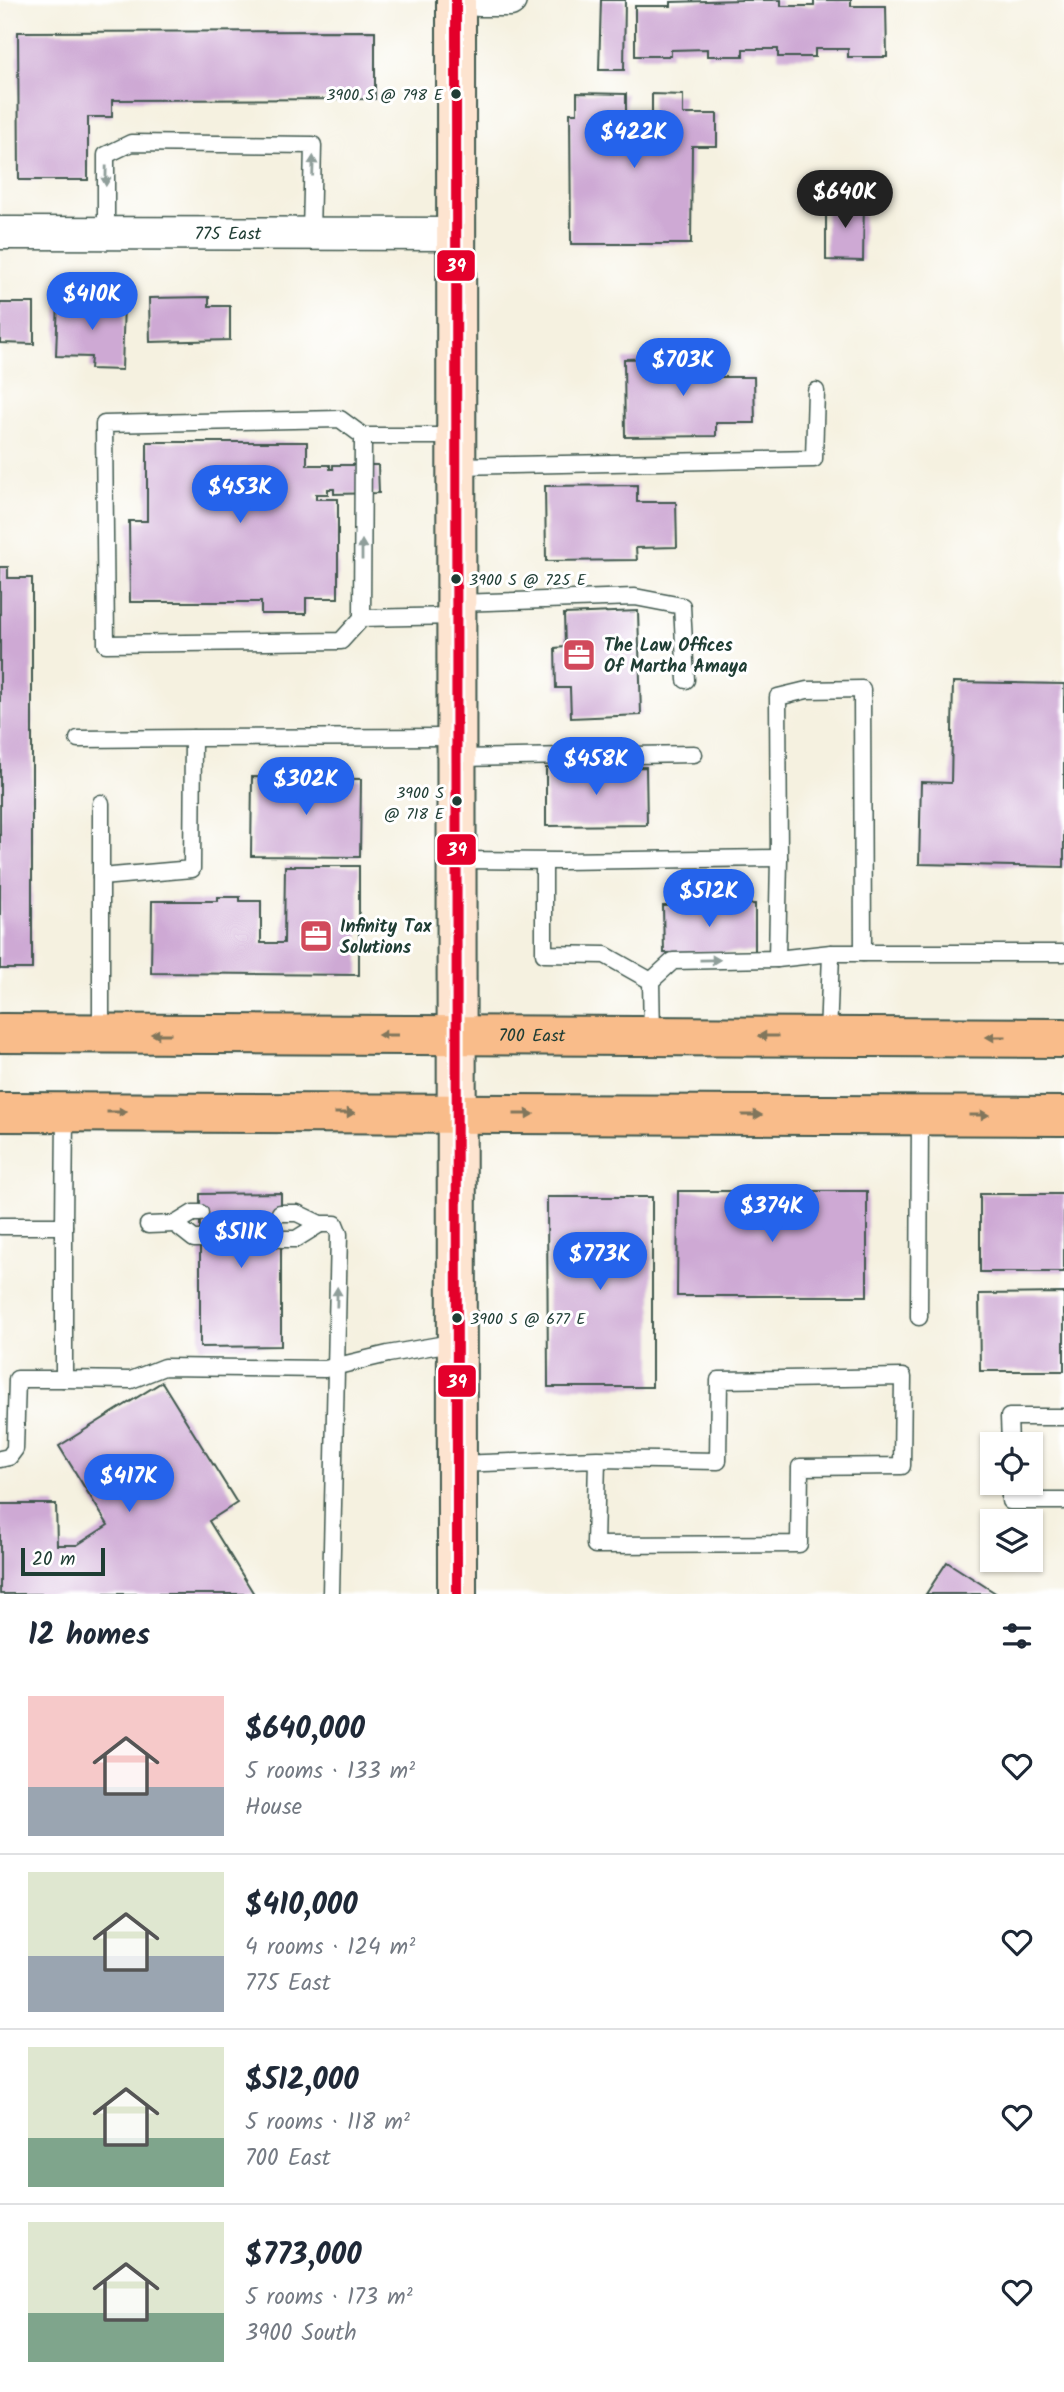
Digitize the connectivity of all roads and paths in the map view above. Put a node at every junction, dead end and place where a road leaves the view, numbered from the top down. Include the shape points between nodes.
1 (456, 0) edge
2 (479, 0) edge
3 (510, 0) edge
4 (0, 233) edge
5 (106, 233) junction
6 (311, 234) junction
7 (456, 234) junction
8 (816, 391) dead end
9 (363, 436) junction
10 (456, 451) junction
11 (457, 610) junction
12 (362, 618) junction
13 (686, 680) dead end
14 (193, 738) junction
15 (78, 739) dead end
16 (457, 748) junction
17 (694, 754) dead end
18 (101, 803) dead end
19 (779, 858) junction
20 (457, 860) junction
21 (544, 861) junction
22 (101, 877) junction
23 (831, 953) junction
24 (863, 953) junction
25 (1064, 953) edge
26 (777, 959) junction
27 (651, 981) junction
28 (0, 1033) edge
29 (101, 1034) junction
30 (456, 1035) junction
31 (652, 1036) junction
32 (828, 1037) junction
33 (1064, 1038) edge
34 (0, 1112) edge
35 (65, 1112) junction
36 (456, 1114) junction
37 (920, 1115) junction
38 (1064, 1116) edge
39 (200, 1213) dead end
40 (280, 1213) dead end
41 (175, 1224) junction
42 (320, 1224) junction
43 (148, 1225) dead end
44 (0, 1226) edge
45 (64, 1226) junction
46 (200, 1239) dead end
47 (281, 1239) dead end
48 (919, 1317) dead end
49 (457, 1342) junction
50 (336, 1365) junction
51 (64, 1379) junction
52 (1064, 1418) edge
53 (1010, 1432) edge
54 (0, 1459) edge
55 (597, 1459) junction
56 (457, 1464) junction
57 (1010, 1495) edge
58 (1064, 1501) edge
59 (331, 1594) edge
60 (457, 1594) edge

1 - 7 main road
2 - 3 street
4 - 5 street, 775 East
5 - 6 street, 775 East
6 -> 5 lane via 313,145 131,143 106,155
6 - 7 street, 775 East
7 - 10 main road
8 - 10 lane via 814,459
9 - 10 lane
12 -> 9 lane
9 - 12 lane via 340,419 104,424 106,644 341,641
10 - 11 main road
11 - 12 lane
11 - 13 lane via 635,597 682,606
11 - 16 main road
14 - 15 lane
14 - 16 lane
14 - 22 lane via 192,869
16 - 17 lane
16 - 20 main road
18 - 22 lane
19 - 21 lane
19 - 24 lane via 778,697 807,690 862,689
19 - 26 lane
20 - 21 lane
20 - 30 main road
21 - 27 lane via 544,954 605,955
22 - 29 lane
23 - 24 lane
23 - 26 lane
23 - 32 lane
24 - 25 lane
27 -> 26 lane via 673,961
27 - 31 lane
28 - 29 main road, 700 East
30 -> 29 main road, 700 East
30 - 31 main road, 700 East
30 - 36 main road
32 -> 31 main road, 700 East
33 -> 32 main road, 700 East
34 - 35 main road
35 -> 36 main road
35 - 45 lane
36 -> 37 main road
36 - 49 main road
37 -> 38 main road
37 - 48 lane
39 - 41 lane
40 - 42 lane via 297,1213
41 - 43 lane
41 - 46 lane
42 - 47 lane via 296,1239
50 -> 42 lane via 339,1234 335,1224
44 - 45 lane
45 - 51 lane
49 - 50 lane
49 - 56 main road
50 - 51 lane via 164,1367 131,1380
50 - 59 lane
51 - 54 lane via 17,1379 15,1449
52 - 53 lane via 1009,1417
55 - 55 lane via 595,1545 799,1544 800,1468 902,1466 903,1377 719,1380 718,1461
55 - 56 lane
56 - 60 main road
57 - 58 lane via 1010,1501

